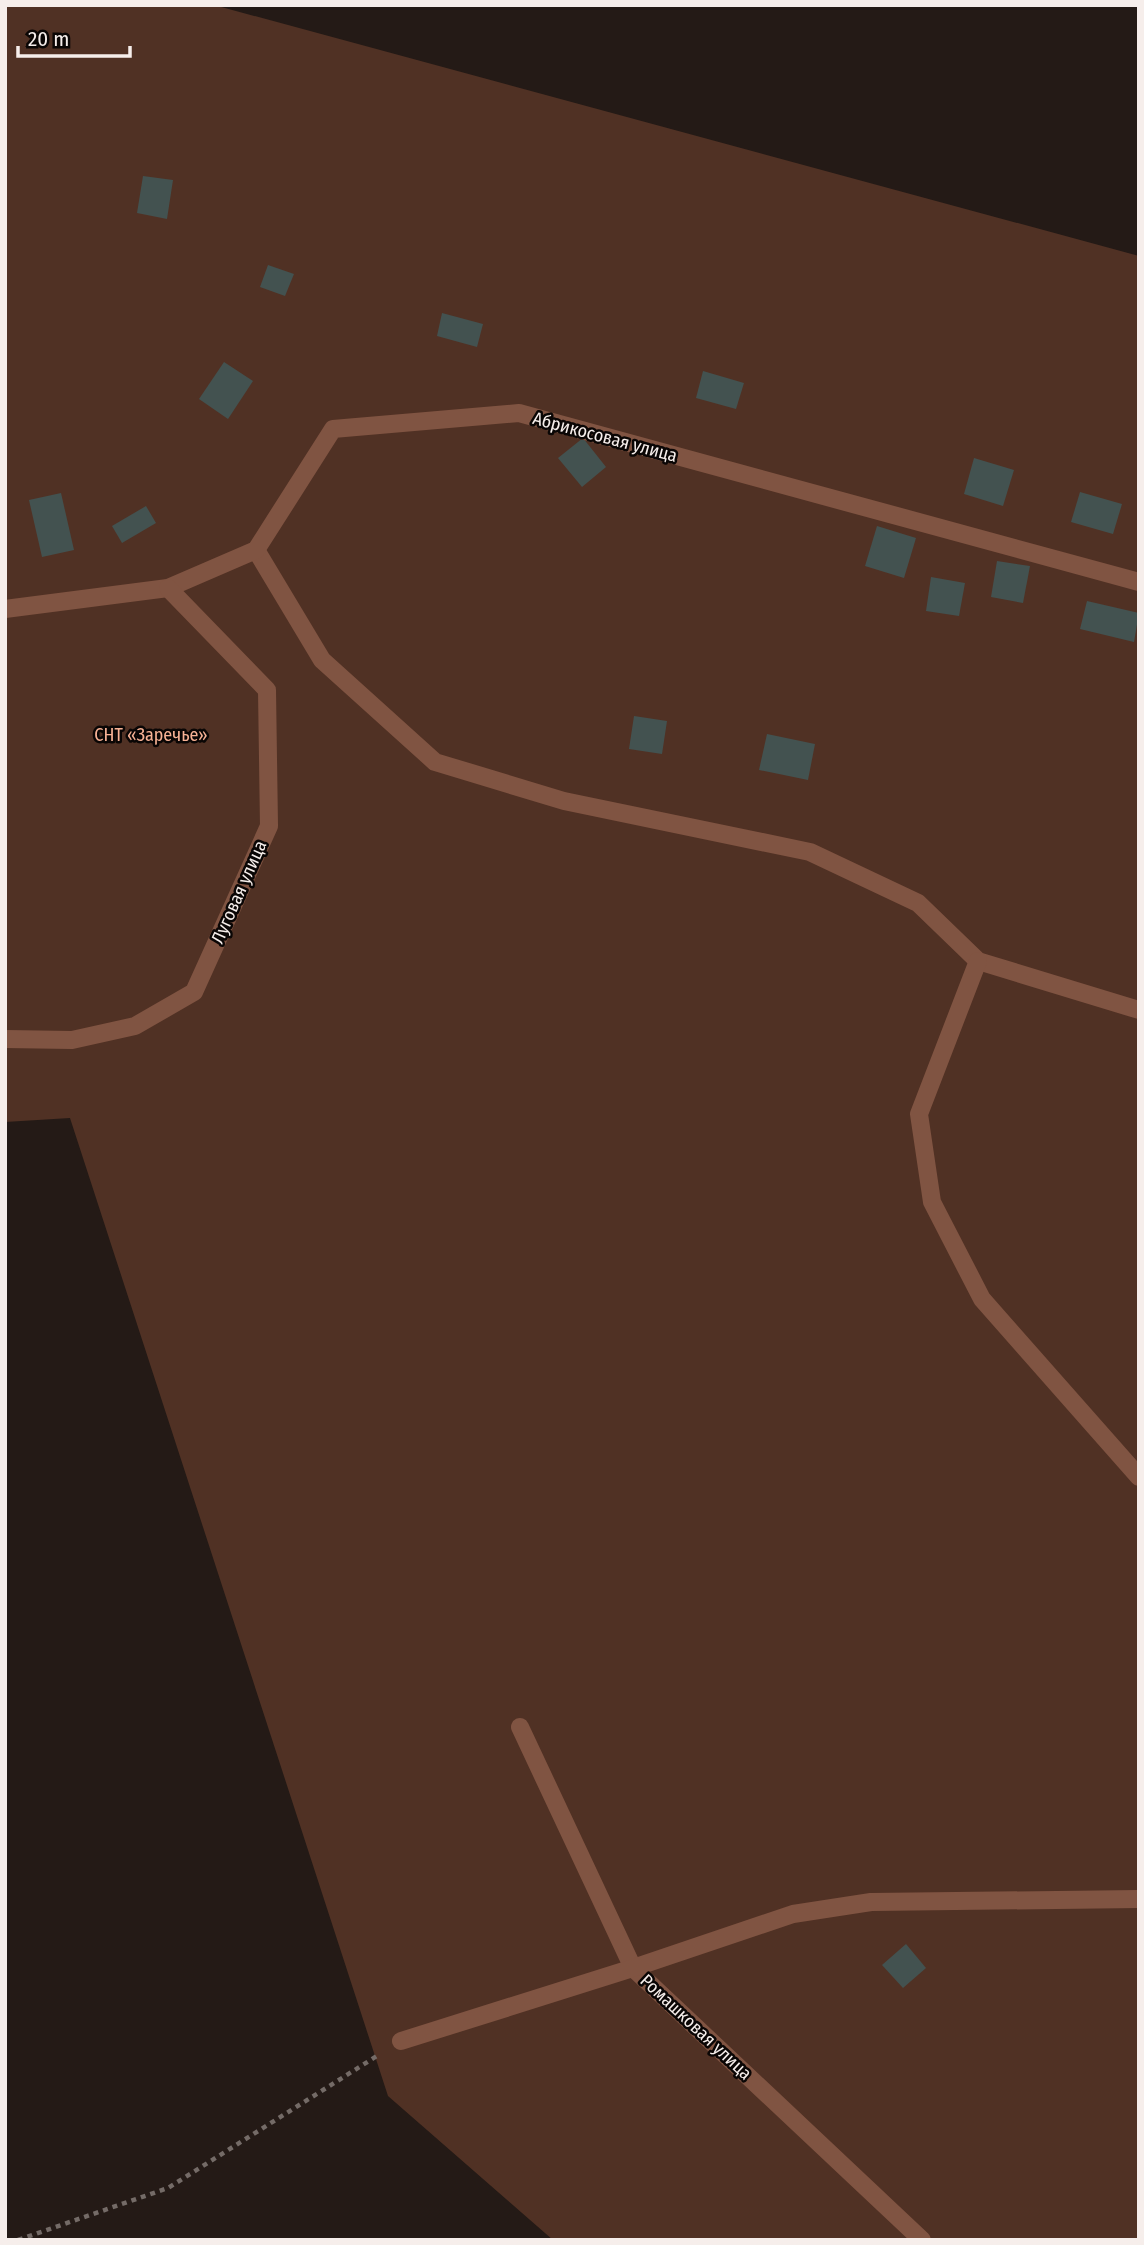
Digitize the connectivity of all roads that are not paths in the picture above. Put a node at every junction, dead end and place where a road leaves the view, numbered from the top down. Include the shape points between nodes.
1 (256, 550) junction
2 (1139, 582) edge
3 (169, 588) junction
4 (5, 609) edge
5 (978, 961) junction
6 (1139, 1010) edge
7 (5, 1039) edge
8 (1139, 1477) edge
9 (520, 1727) dead end
10 (1139, 1899) edge
11 (633, 1968) junction
12 (401, 2040) road end
13 (922, 2240) edge

1 - 2 street, Абрикосовая улица via 333,429 519,413
1 - 3 street
1 - 5 street via 322,660 435,762 564,801 810,852 918,903
3 - 4 street
3 - 7 street, Луговая улица via 267,690 269,826 194,992 135,1026 72,1040
5 - 6 street
5 - 8 street via 919,1114 932,1202 982,1299
9 - 11 street, Ромашковая улица
10 - 11 street via 871,1902 793,1914
11 - 12 street
11 - 13 street, Ромашковая улица

